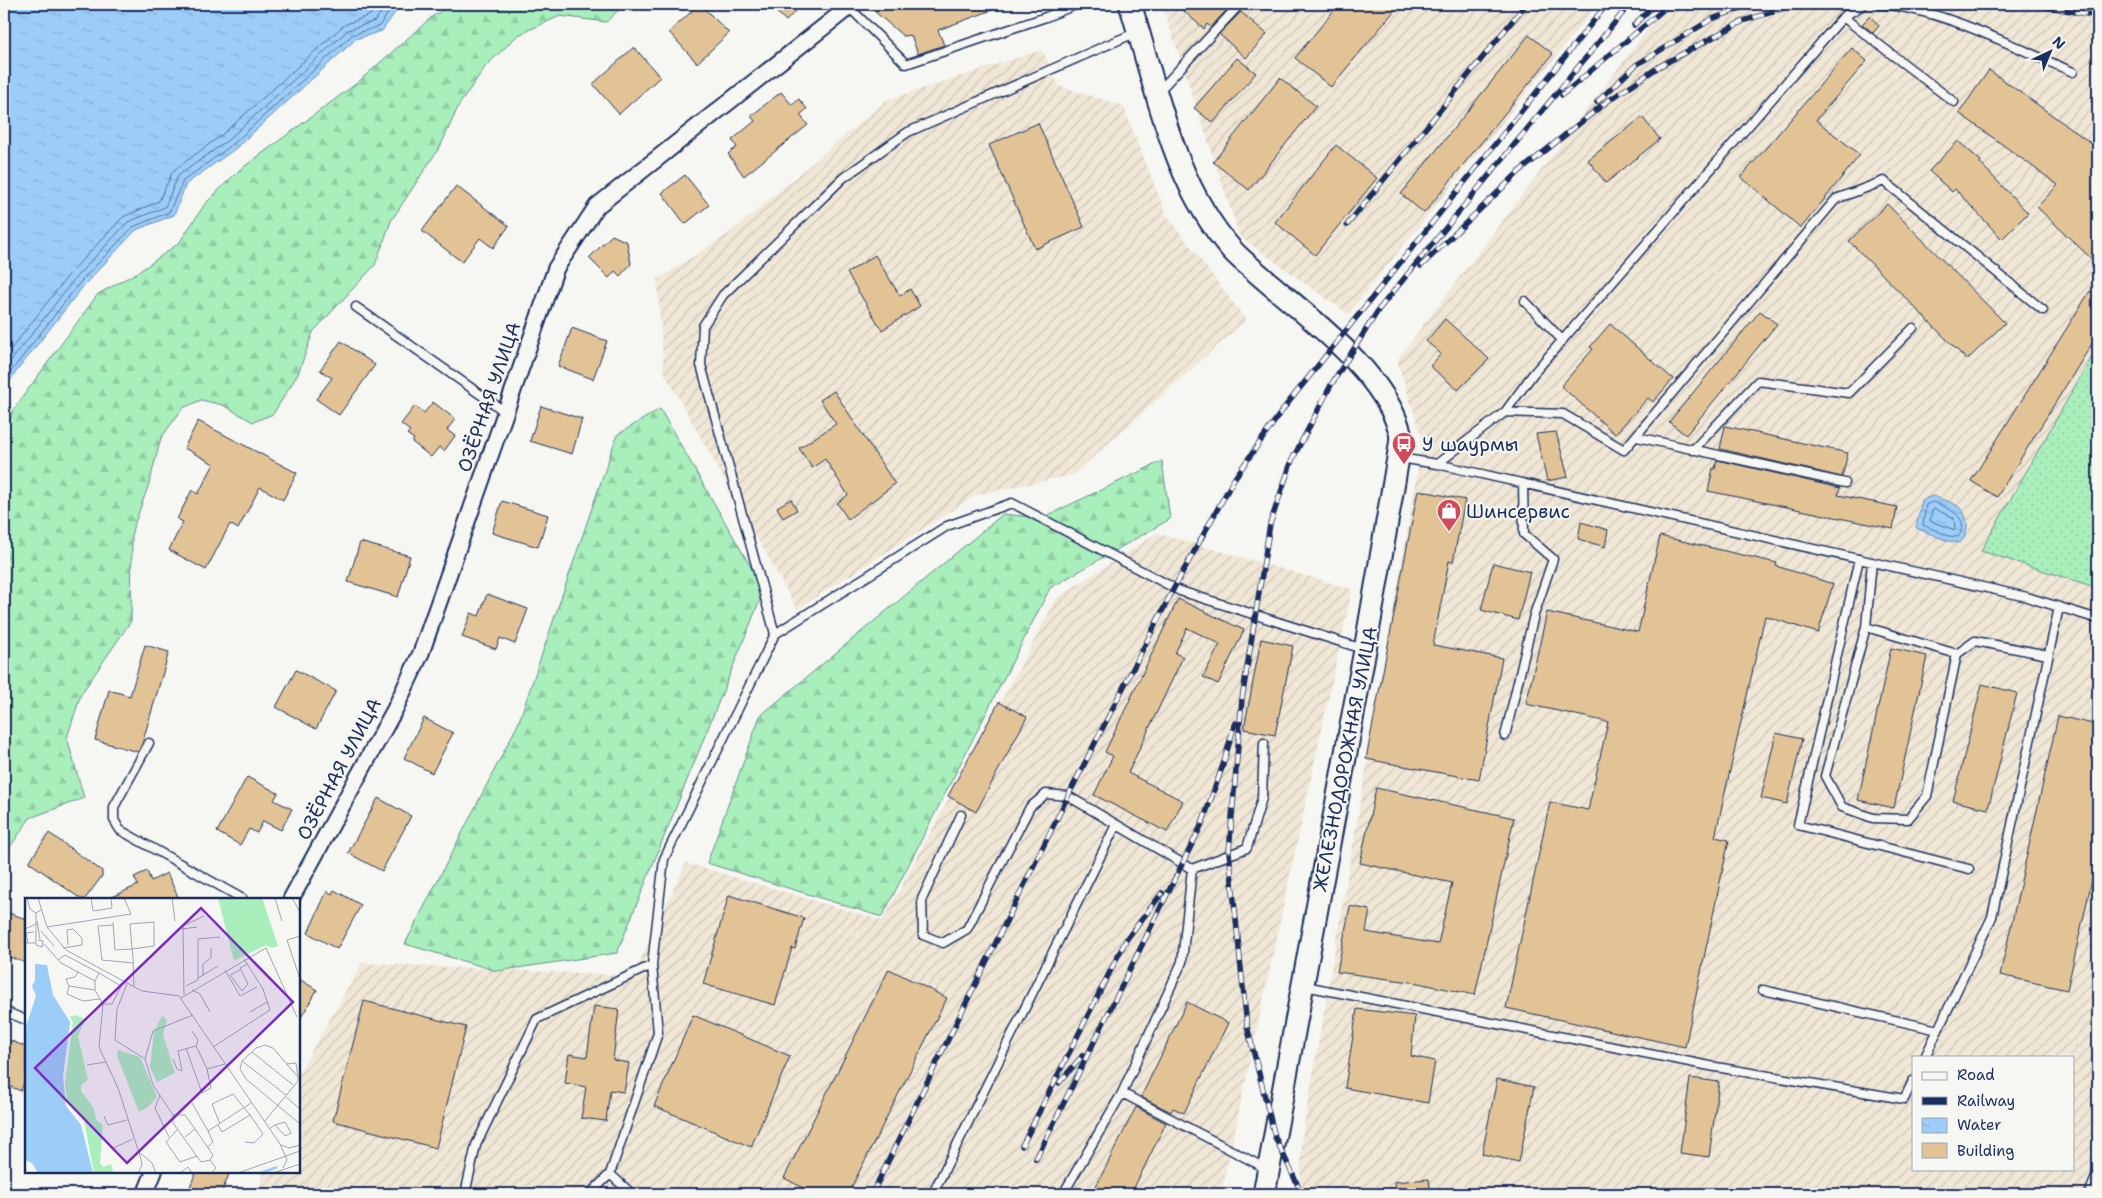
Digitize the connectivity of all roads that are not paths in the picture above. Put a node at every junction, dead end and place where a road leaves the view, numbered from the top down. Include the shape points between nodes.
1 (1078, 4) edge
2 (1130, 4) edge
3 (1240, 4) edge
4 (1864, 4) edge
5 (1877, 4) edge
6 (850, 5) edge
7 (1843, 17) junction
8 (1139, 32) junction
9 (2073, 72) dead end
10 (1157, 93) junction
11 (1954, 102) dead end
12 (1525, 301) dead end
13 (356, 307) dead end
14 (2043, 310) dead end
15 (1913, 328) dead end
16 (1562, 340) junction
17 (504, 410) junction
18 (1505, 412) junction
19 (1637, 437) junction
20 (1693, 450) junction
21 (1398, 458) junction
22 (1436, 464) junction
23 (1845, 483) dead end
24 (1523, 484) junction
25 (1859, 559) junction
26 (1872, 562) junction
27 (2058, 607) junction
28 (2098, 619) edge
29 (1866, 627) junction
30 (775, 634) junction
31 (1366, 650) junction
32 (1957, 654) junction
33 (2048, 655) junction
34 (1505, 736) dead end
35 (149, 743) dead end
36 (1264, 743) dead end
37 (961, 815) dead end
38 (1116, 826) junction
39 (1969, 868) dead end
40 (1192, 869) junction
41 (241, 898) edge
42 (292, 898) edge
43 (652, 965) junction
44 (1302, 985) junction
45 (1763, 990) dead end
46 (4, 1011) edge
47 (25, 1020) edge
48 (1938, 1030) junction
49 (1925, 1056) edge
50 (1912, 1083) edge
51 (1122, 1093) junction
52 (1268, 1170) junction
53 (2098, 1172) edge
54 (154, 1173) edge
55 (610, 1174) junction
56 (146, 1194) edge
57 (466, 1194) edge
58 (590, 1194) edge
59 (632, 1194) edge
60 (936, 1194) edge
61 (1062, 1194) edge
62 (1264, 1194) edge
63 (2089, 1194) edge

1 - 6 lane via 906,64
2 - 8 street, ЖЕЛЕЗНОДОРОЖНАЯ УЛИЦА
3 - 10 lane
4 - 7 lane
5 - 9 lane via 1902,6 1948,20
6 - 17 street, ОЗЁРНАЯ УЛИЦА via 597,206 556,268
7 - 11 lane
7 - 16 lane
8 - 10 street, ЖЕЛЕЗНОДОРОЖНАЯ УЛИЦА
8 - 30 lane via 908,132 843,178 723,296 703,326 701,365
10 - 21 street, ЖЕЛЕЗНОДОРОЖНАЯ УЛИЦА via 1182,170 1213,226 1233,251 1372,378 1389,404 1400,434
12 - 16 lane
13 - 17 lane
14 - 19 lane via 1884,181 1836,199
15 - 20 lane via 1849,393 1758,381
16 - 18 lane
17 - 42 street, ОЗЁРНАЯ УЛИЦА via 421,653 395,710
18 - 19 lane via 1563,414 1624,450
18 - 22 lane
19 - 20 lane
20 - 23 lane
21 - 22 lane
21 - 31 street, ЖЕЛЕЗНОДОРОЖНАЯ УЛИЦА
22 - 24 lane
24 - 25 lane
24 - 34 lane via 1524,534 1553,559 1534,615
25 - 26 lane
25 - 39 lane via 1798,825
26 - 27 lane
26 - 29 lane
27 - 28 lane
27 - 33 lane
29 - 32 lane
29 - 32 lane via 1825,776 1842,807 1874,818 1908,818 1927,796
30 - 31 lane via 947,526 1012,502 1180,591
30 - 43 lane via 664,859
31 - 44 street, ЖЕЛЕЗНОДОРОЖНАЯ УЛИЦА
32 - 33 lane via 1975,641
33 - 48 lane via 1992,917
35 - 41 lane via 114,807 114,820 120,830
36 - 40 lane via 1262,798 1247,848
37 - 38 lane via 922,898 923,934 943,943 967,929 1030,807 1046,794 1068,796
38 - 40 lane
38 - 60 lane via 935,1189
40 - 51 lane via 1182,962
43 - 55 lane via 658,1033
43 - 57 lane via 537,1018 476,1145
44 - 50 lane via 1710,1066 1904,1099
44 - 52 street, ЖЕЛЕЗНОДОРОЖНАЯ УЛИЦА
45 - 48 lane
46 - 47 lane
48 - 49 lane
51 - 52 lane
51 - 61 lane
52 - 62 street, ЖЕЛЕЗНОДОРОЖНАЯ УЛИЦА
53 - 63 lane
54 - 56 street
55 - 58 lane
55 - 59 lane

